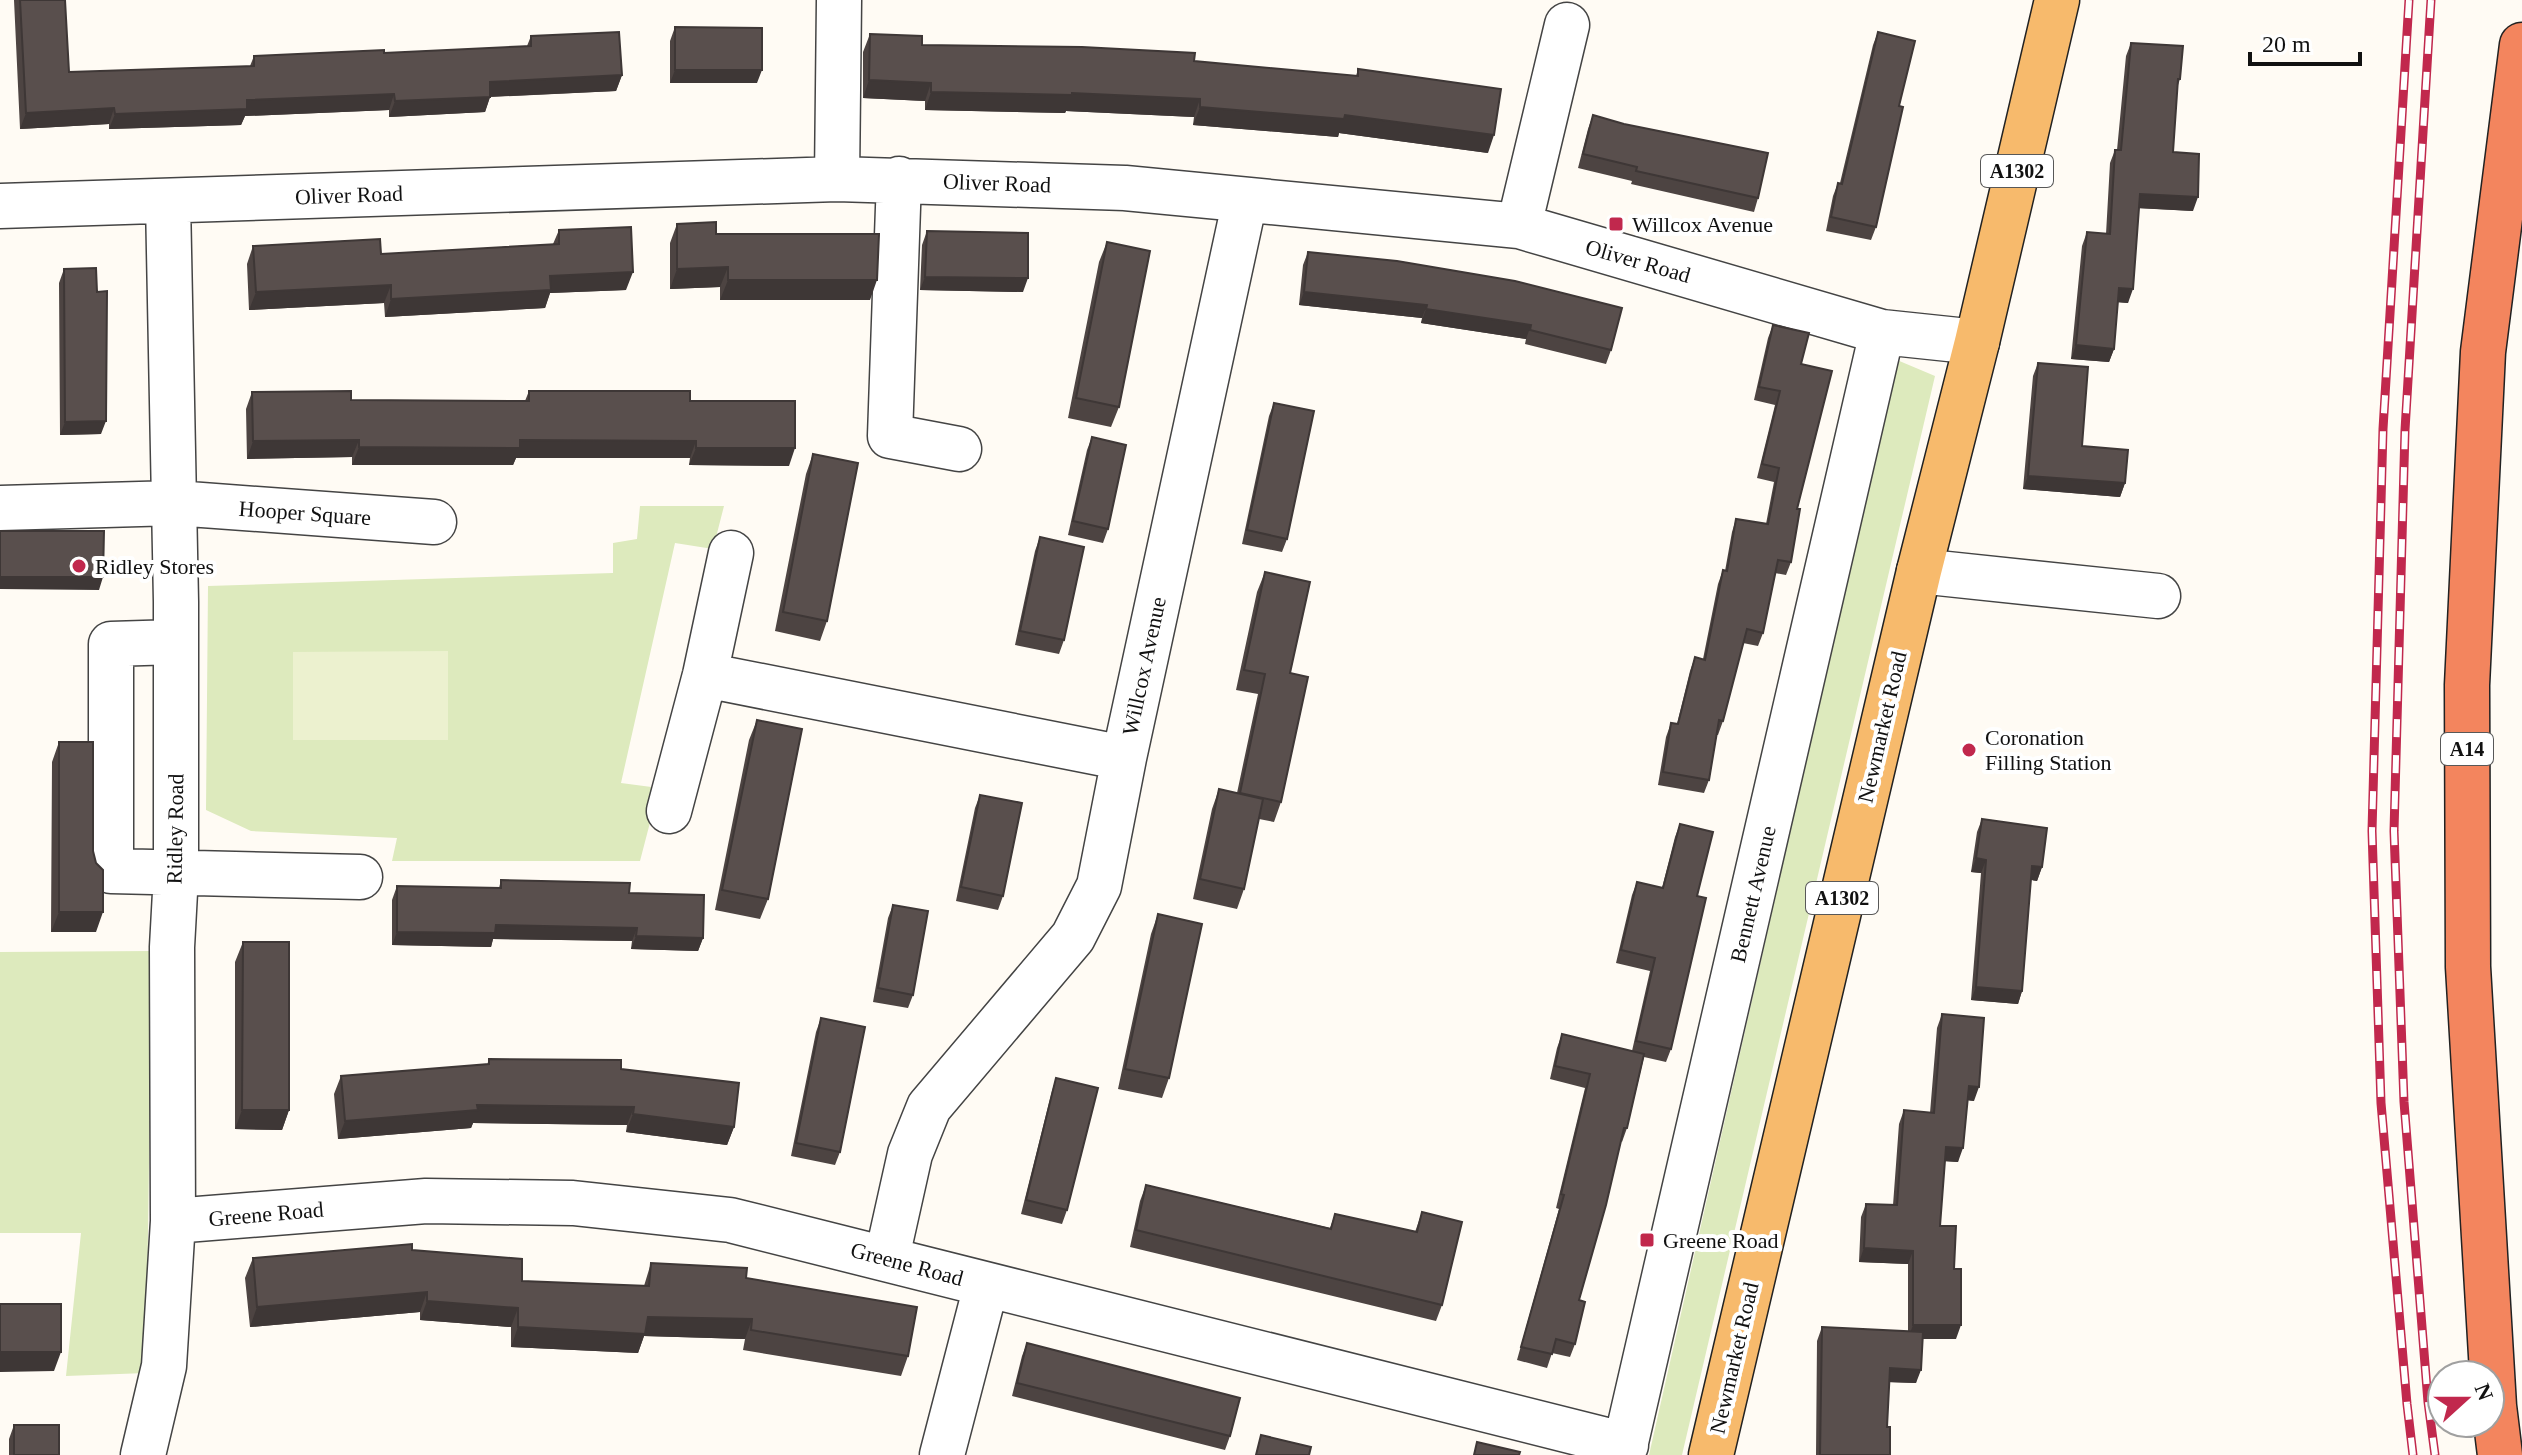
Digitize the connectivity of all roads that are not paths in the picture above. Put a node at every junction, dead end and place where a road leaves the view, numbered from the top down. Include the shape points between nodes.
1 (839, 0) edge
2 (2057, 0) edge
3 (1567, 25) dead end
4 (2522, 45) edge
5 (837, 179) junction
6 (899, 179) junction
7 (1245, 200) junction
8 (168, 201) junction
9 (0, 206) edge
10 (1519, 226) junction
11 (1882, 332) junction
12 (1977, 342) junction
13 (959, 449) dead end
14 (175, 503) junction
15 (0, 508) edge
16 (434, 522) dead end
17 (731, 553) dead end
18 (1919, 571) junction
19 (2158, 596) dead end
20 (176, 642) junction
21 (705, 675) junction
22 (1124, 758) junction
23 (669, 811) dead end
24 (176, 874) junction
25 (360, 877) dead end
26 (173, 1221) junction
27 (887, 1257) junction
28 (986, 1286) junction
29 (1625, 1450) edge
30 (143, 1455) edge
31 (942, 1455) edge
32 (1711, 1455) edge
33 (2500, 1455) edge

1 - 5 street
2 - 12 main road, Newmarket Road / A1302
3 - 10 street
4 - 33 highway, A14 via 2483,352 2467,685 2468,967
5 - 6 street, Oliver Road
5 - 8 street, Oliver Road
6 - 7 street, Oliver Road via 1125,188
6 - 13 street via 890,436
7 - 10 street, Oliver Road
7 - 22 street, Willcox Avenue
8 - 9 street, Oliver Road
8 - 14 street, Ridley Road
10 - 11 street, Oliver Road
11 - 12 street, Oliver Road
11 - 29 street, Bennett Avenue
12 - 18 main road, Newmarket Road / A1302
14 - 15 street, Hooper Square
14 - 16 street, Hooper Square
14 - 20 street, Ridley Road
17 - 21 street
18 - 19 street
18 - 32 main road, Newmarket Road / A1302
20 - 24 street, Ridley Road
20 - 24 street via 111,644 111,871
21 - 22 street, Willcox Avenue
21 - 23 street
22 - 27 street, Willcox Avenue via 1099,886 1073,937 929,1107 910,1154
24 - 25 street
24 - 26 street, Ridley Road
26 - 27 street, Greene Road via 426,1201 573,1203 730,1220
26 - 30 street, Ridley Road via 164,1366
27 - 28 street, Greene Road
28 - 29 street, Greene Road
28 - 31 street

